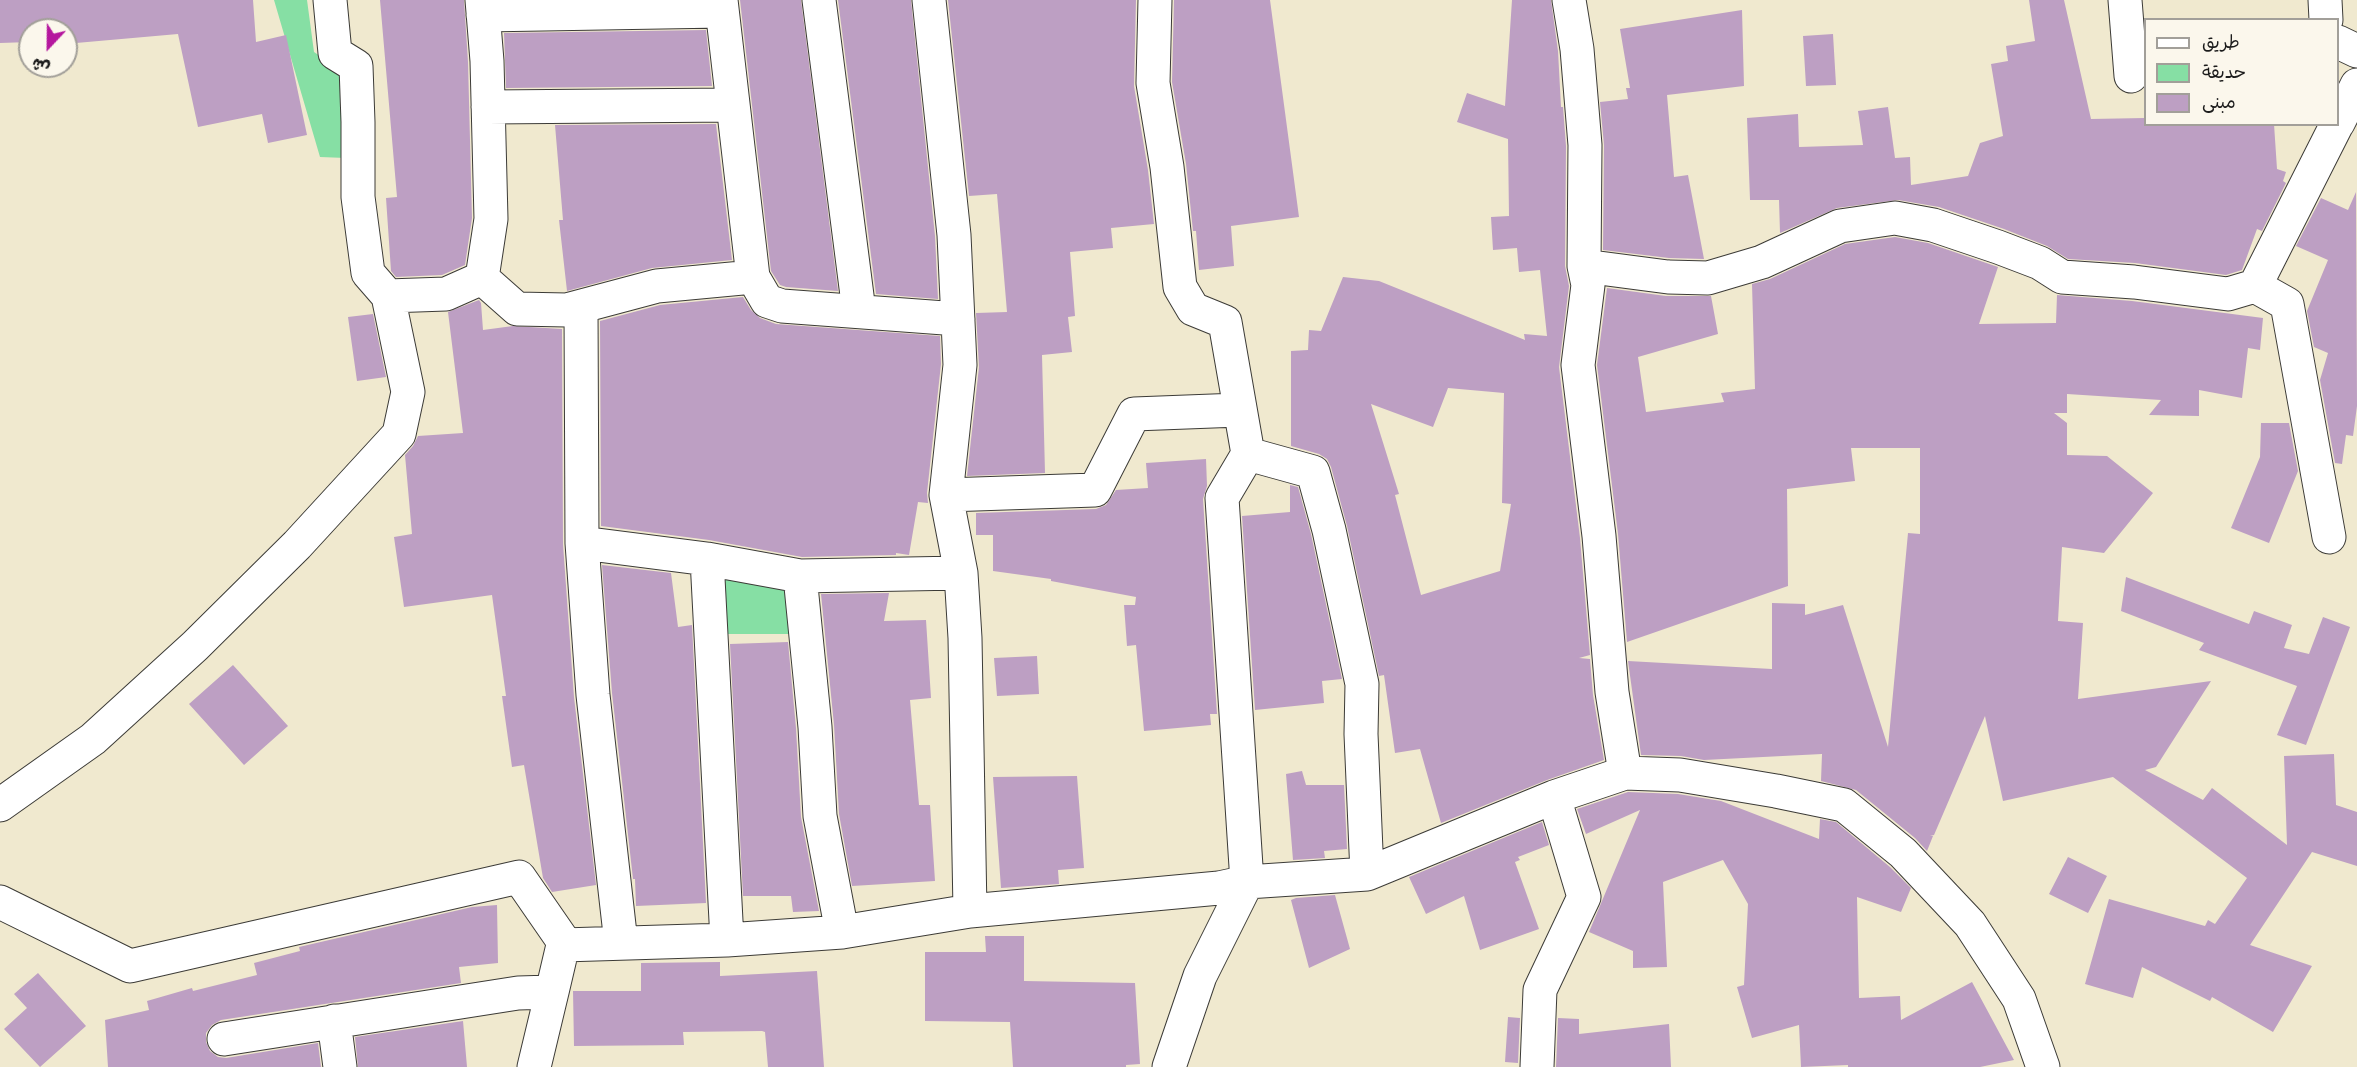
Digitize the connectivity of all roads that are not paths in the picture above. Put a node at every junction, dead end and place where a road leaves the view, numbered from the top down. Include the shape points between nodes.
1 (330, 0) edge
2 (819, 0) edge
3 (929, 0) edge
4 (1155, 0) edge
5 (1569, 0) edge
6 (2125, 0) edge
7 (2325, 0) edge
8 (721, 6) edge
9 (482, 7) edge
10 (2326, 18) edge
11 (2339, 43) edge
12 (2357, 51) edge
13 (2131, 76) dead end
14 (2357, 85) edge
15 (733, 105) junction
16 (488, 107) junction
17 (2339, 120) edge
18 (2336, 126) edge
19 (1584, 266) junction
20 (753, 277) junction
21 (482, 278) junction
22 (2255, 286) junction
23 (388, 296) junction
24 (581, 307) junction
25 (859, 311) junction
26 (958, 319) junction
27 (1239, 410) junction
28 (1248, 454) junction
29 (946, 495) junction
30 (2329, 537) dead end
31 (582, 543) junction
32 (707, 560) junction
33 (961, 573) junction
34 (800, 576) junction
35 (1625, 773) junction
36 (1554, 797) junction
37 (0, 805) edge
38 (1367, 874) junction
39 (1247, 882) junction
40 (0, 902) edge
41 (970, 911) junction
42 (842, 932) junction
43 (727, 940) junction
44 (621, 943) junction
45 (566, 945) junction
46 (552, 992) junction
47 (334, 1021) junction
48 (224, 1039) dead end
49 (340, 1067) edge
50 (534, 1067) edge
51 (1169, 1067) edge
52 (1537, 1067) edge
53 (2043, 1067) edge

1 - 23 street via 335,53 356,66 358,197 368,273
2 - 25 street
3 - 26 street via 954,235
4 - 27 street via 1153,83 1180,287 1193,309 1224,322
5 - 19 street via 1585,145
6 - 13 street
7 - 10 street
8 - 9 street
8 - 15 street
9 - 16 street
11 - 12 street
14 - 17 street
15 - 16 street
15 - 20 street
16 - 21 street via 491,219
18 - 22 street
19 - 22 street via 1708,278 1762,262 1840,226 1895,218 1933,225 1998,247 2040,262 2062,277 2228,294
19 - 35 street via 1588,285 1578,365 1599,537 1612,692
20 - 24 street via 657,286
20 - 25 street via 766,301 782,306
21 - 23 street via 446,294
21 - 24 street via 517,309
22 - 30 street via 2288,304
23 - 37 street via 408,392 399,434 297,545 195,646 93,739
24 - 31 street
25 - 26 street
26 - 29 street via 960,365
27 - 28 street
27 - 29 street via 1134,414 1095,490
28 - 38 street via 1313,472 1362,684
28 - 39 street via 1222,498
29 - 33 street
31 - 32 street
31 - 44 street via 594,704
32 - 34 street
32 - 43 street
33 - 34 street
33 - 41 street
34 - 42 street via 820,816
35 - 36 street
35 - 53 street via 1680,775 1844,805 1903,853 1970,924 2019,999
36 - 38 street
36 - 52 street via 1584,897 1540,990
38 - 39 street
39 - 41 street via 1219,888
39 - 51 street via 1200,976
40 - 45 street via 130,966 519,877
41 - 42 street
42 - 43 street
43 - 44 street
44 - 45 street
45 - 46 street
46 - 47 street via 518,993
46 - 50 street
47 - 48 street
47 - 49 street

